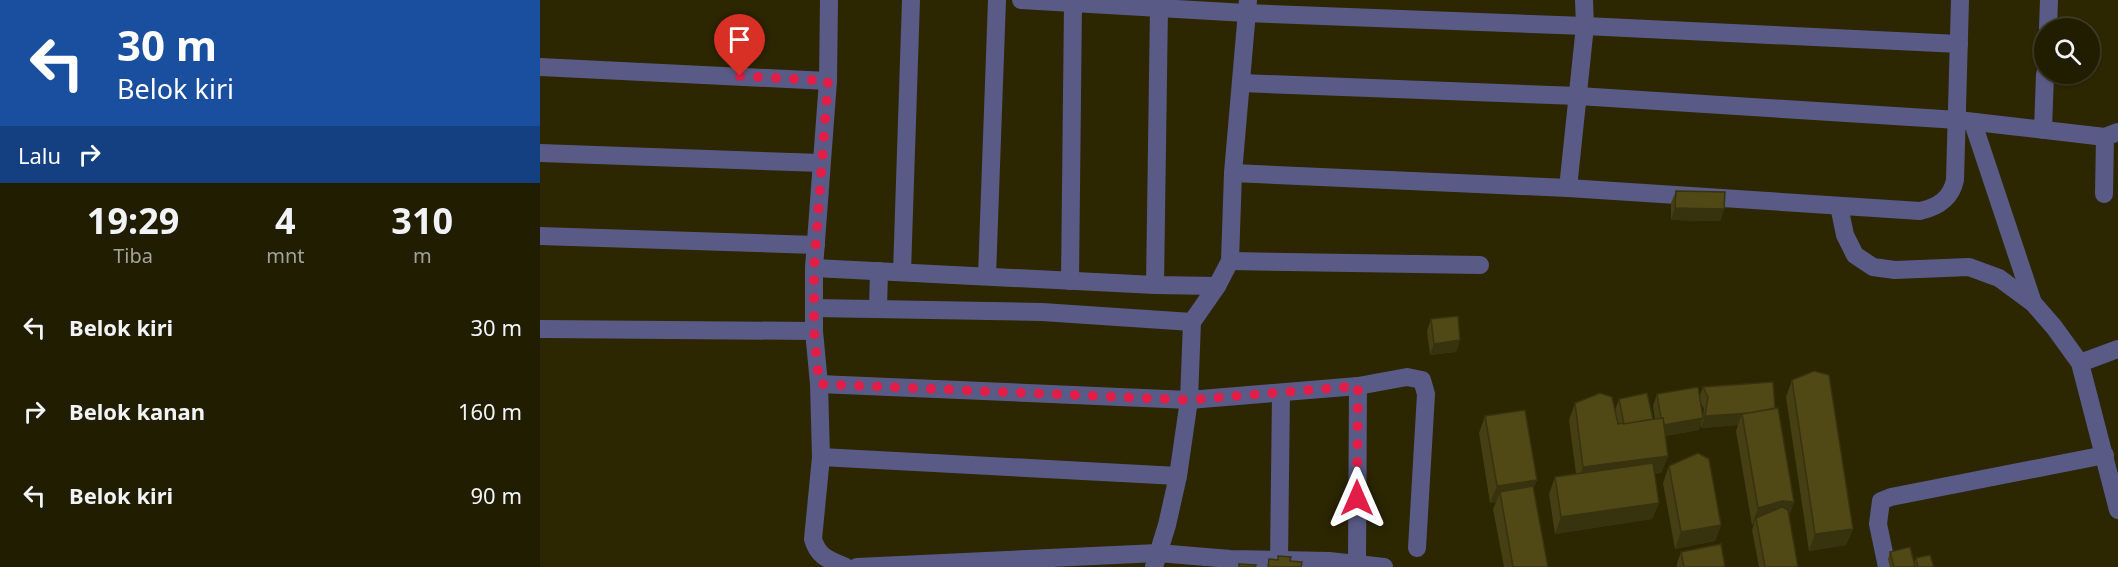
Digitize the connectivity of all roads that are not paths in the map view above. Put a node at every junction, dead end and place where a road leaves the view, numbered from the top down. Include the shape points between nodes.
1 (829, 0) edge
2 (911, 0) edge
3 (997, 0) edge
4 (1021, 0) edge
5 (1584, 0) edge
6 (1960, 0) edge
7 (2049, 0) edge
8 (1073, 3) junction
9 (1159, 7) junction
10 (1247, 7) edge
11 (2048, 18) edge
12 (1585, 26) junction
13 (1959, 44) junction
14 (540, 67) edge
15 (828, 81) junction
16 (1241, 83) junction
17 (2045, 84) edge
18 (1578, 96) junction
19 (1966, 122) junction
20 (2043, 130) junction
21 (2112, 134) edge
22 (540, 153) edge
23 (821, 163) junction
24 (1233, 173) junction
25 (1568, 188) junction
26 (2104, 194) dead end
27 (1839, 206) junction
28 (540, 236) edge
29 (816, 245) junction
30 (1230, 261) junction
31 (1480, 265) dead end
32 (814, 268) junction
33 (879, 271) junction
34 (902, 272) junction
35 (987, 276) junction
36 (1070, 280) junction
37 (1155, 285) junction
38 (1217, 286) junction
39 (2033, 303) junction
40 (813, 308) junction
41 (878, 309) junction
42 (1192, 322) junction
43 (540, 329) edge
44 (814, 331) junction
45 (2118, 349) edge
46 (2080, 363) junction
47 (819, 384) junction
48 (1358, 386) junction
49 (1281, 393) junction
50 (1189, 400) junction
51 (2105, 455) junction
52 (821, 457) junction
53 (1178, 476) junction
54 (2118, 510) edge
55 (1417, 548) dead end
56 (1156, 560) edge
57 (1279, 560) junction
58 (1230, 563) edge
59 (1329, 564) edge
60 (1357, 565) junction
61 (846, 567) edge
62 (857, 567) edge
63 (1384, 567) edge
64 (1887, 567) edge

1 - 15 street
2 - 34 street
3 - 35 street
4 - 8 street
5 - 12 street
6 - 13 street
7 - 11 street
8 - 9 street
8 - 36 street
9 - 10 street
9 - 37 street
10 - 12 street
10 - 16 street
12 - 13 street
12 - 18 street
13 - 19 street
14 - 15 street
15 - 23 street
16 - 18 street
16 - 24 street
17 - 20 street
18 - 19 street
18 - 25 street
19 - 20 street
19 - 27 street via 1953,188 1935,207 1920,211
19 - 39 street
20 - 21 street
21 - 26 street
22 - 23 street
23 - 29 street
24 - 25 street
24 - 30 street
25 - 27 street
27 - 39 street via 1845,235 1855,255 1873,267 1969,267 1999,278
28 - 29 street
29 - 32 street
30 - 31 street
30 - 38 street
32 - 33 street
32 - 40 street
33 - 34 street
33 - 41 street
34 - 35 street
35 - 36 street
36 - 37 street
37 - 38 street
38 - 42 street
39 - 46 street
40 - 41 street
40 - 44 street
41 - 42 street via 1042,312
42 - 50 street
43 - 44 street
44 - 47 street
45 - 46 street
46 - 51 street
47 - 50 street
47 - 52 street
48 - 49 street
48 - 55 street via 1407,377 1422,381 1426,394
48 - 60 street
49 - 50 street
49 - 57 street
50 - 53 street
51 - 54 street
51 - 64 street via 1881,501 1878,524
52 - 53 street
52 - 61 street via 813,539 823,558
53 - 56 street
56 - 58 street
56 - 62 street
57 - 58 street
57 - 59 street
59 - 60 street
60 - 63 street

